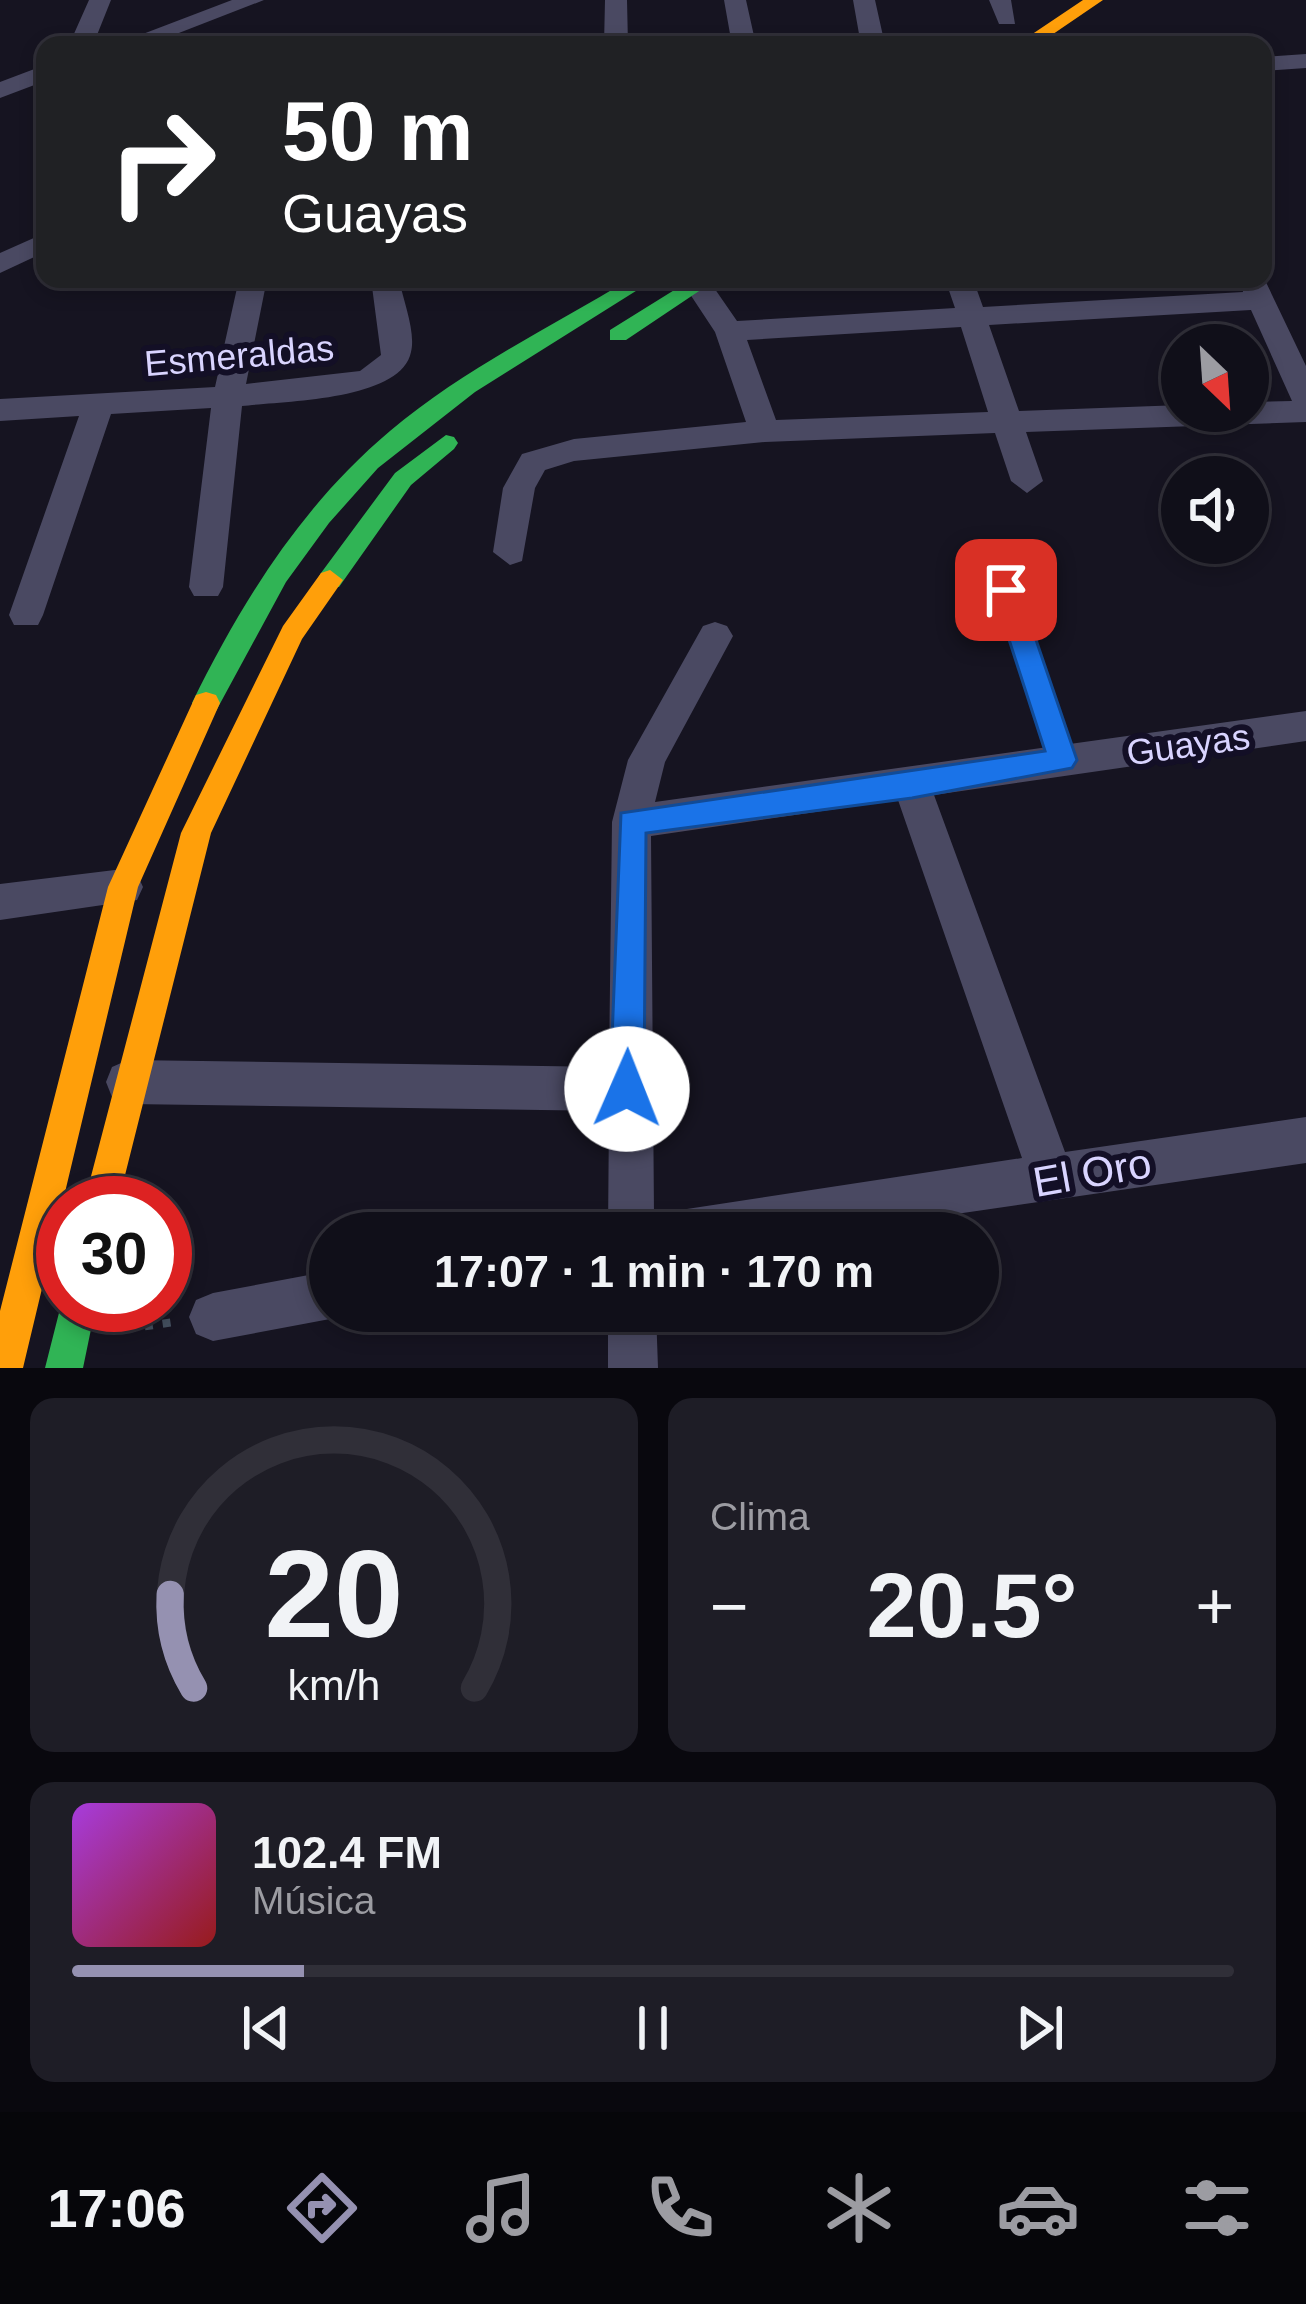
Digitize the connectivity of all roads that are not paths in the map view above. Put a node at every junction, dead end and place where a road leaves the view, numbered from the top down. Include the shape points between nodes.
1 (100, 0) edge
2 (253, 0) edge
3 (616, 0) edge
4 (735, 0) edge
5 (864, 0) edge
6 (1095, 0) edge
7 (1125, 11) dead end
8 (85, 36) edge
9 (151, 36) edge
10 (616, 36) edge
11 (742, 36) edge
12 (871, 36) edge
13 (1039, 36) edge
14 (1088, 36) edge
15 (1306, 61) edge
16 (1272, 63) edge
17 (36, 71) edge
18 (0, 72) edge
19 (36, 75) edge
20 (0, 91) edge
21 (36, 245) edge
22 (4, 260) edge
23 (251, 288) edge
24 (387, 288) edge
25 (631, 288) edge
26 (693, 288) edge
27 (706, 288) edge
28 (962, 288) edge
29 (1257, 289) edge
30 (971, 314) junction
31 (729, 331) junction
32 (599, 346) dead end
33 (228, 397) junction
34 (1306, 399) edge
35 (100, 404) junction
36 (0, 410) edge
37 (1306, 411) edge
38 (1007, 422) junction
39 (461, 431) dead end
40 (765, 431) junction
41 (1027, 481) dead end
42 (510, 552) dead end
43 (206, 587) dead end
44 (1006, 590) dead end
45 (26, 615) dead end
46 (715, 636) dead end
47 (1306, 726) edge
48 (1062, 760) junction
49 (912, 786) junction
50 (631, 822) junction
51 (123, 887) junction
52 (0, 902) edge
53 (128, 1082) junction
54 (627, 1089) junction
55 (1306, 1140) edge
56 (106, 1176) edge
57 (1052, 1180) junction
58 (630, 1212) edge
59 (818, 1212) edge
60 (309, 1299) edge
61 (213, 1317) road end
62 (71, 1332) edge
63 (632, 1332) edge
64 (4, 1351) edge
65 (64, 1368) edge
66 (633, 1368) edge

1 - 8 street
2 - 9 street
3 - 10 street
4 - 11 street
5 - 12 street
6 - 13 main road
7 - 14 main road
15 - 16 street
17 - 18 street
19 - 20 street
21 - 22 street
23 - 33 street
24 - 33 street, Esmeraldas via 398,350 383,370 350,386
25 - 51 main road via 433,412 316,519 242,625
26 - 32 main road
27 - 31 street
28 - 30 street
29 - 30 street
29 - 34 street
30 - 31 street
30 - 38 street
31 - 40 street
33 - 35 street, Esmeraldas
33 - 43 street
35 - 36 street, Esmeraldas
35 - 45 street
37 - 38 street
38 - 40 street
38 - 41 street
39 - 53 main road via 404,479 292,633 196,833
40 - 42 street via 574,450 533,462 519,488
44 - 48 lane
46 - 50 street via 647,760
47 - 48 street, Guayas
48 - 49 street, Guayas
49 - 50 street, Guayas
49 - 57 street
50 - 54 street
51 - 52 street
51 - 64 main road
53 - 54 street
53 - 56 main road
54 - 58 street
55 - 57 street, El Oro
57 - 59 street, El Oro
60 - 61 street
62 - 65 main road
63 - 66 street

